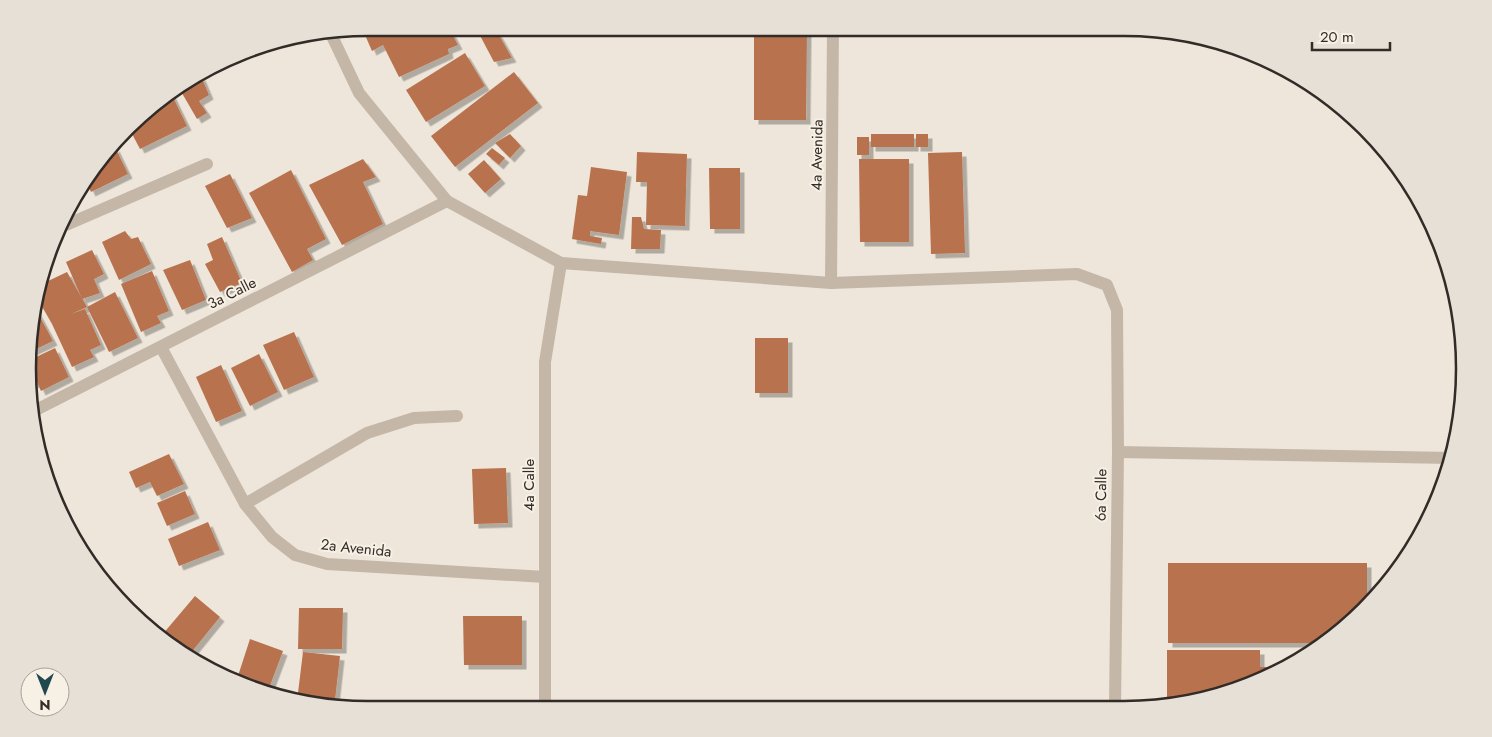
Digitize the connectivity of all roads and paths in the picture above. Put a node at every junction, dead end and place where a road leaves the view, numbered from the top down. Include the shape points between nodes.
1 (833, 36) edge
2 (333, 38) edge
3 (207, 164) dead end
4 (447, 202) junction
5 (71, 223) edge
6 (561, 263) junction
7 (831, 283) junction
8 (161, 347) junction
9 (39, 409) edge
10 (457, 416) dead end
11 (1118, 452) junction
12 (1443, 458) edge
13 (245, 504) junction
14 (545, 577) junction
15 (545, 701) edge
16 (1115, 701) edge

1 - 7 street, 4a Avenida
2 - 4 street via 359,93
3 - 5 street
4 - 6 street
4 - 8 street, 3a Calle
6 - 7 street
6 - 14 street, 4a Calle via 545,362
7 - 11 street, 6a Calle via 1077,274 1107,285 1116,310
8 - 9 street, 3a Calle
8 - 13 street, 2a Avenida
10 - 13 street via 414,418 367,433
11 - 12 street
11 - 16 street, 6a Calle
13 - 14 street, 2a Avenida via 272,537 295,555 327,564
14 - 15 street, 4a Calle

